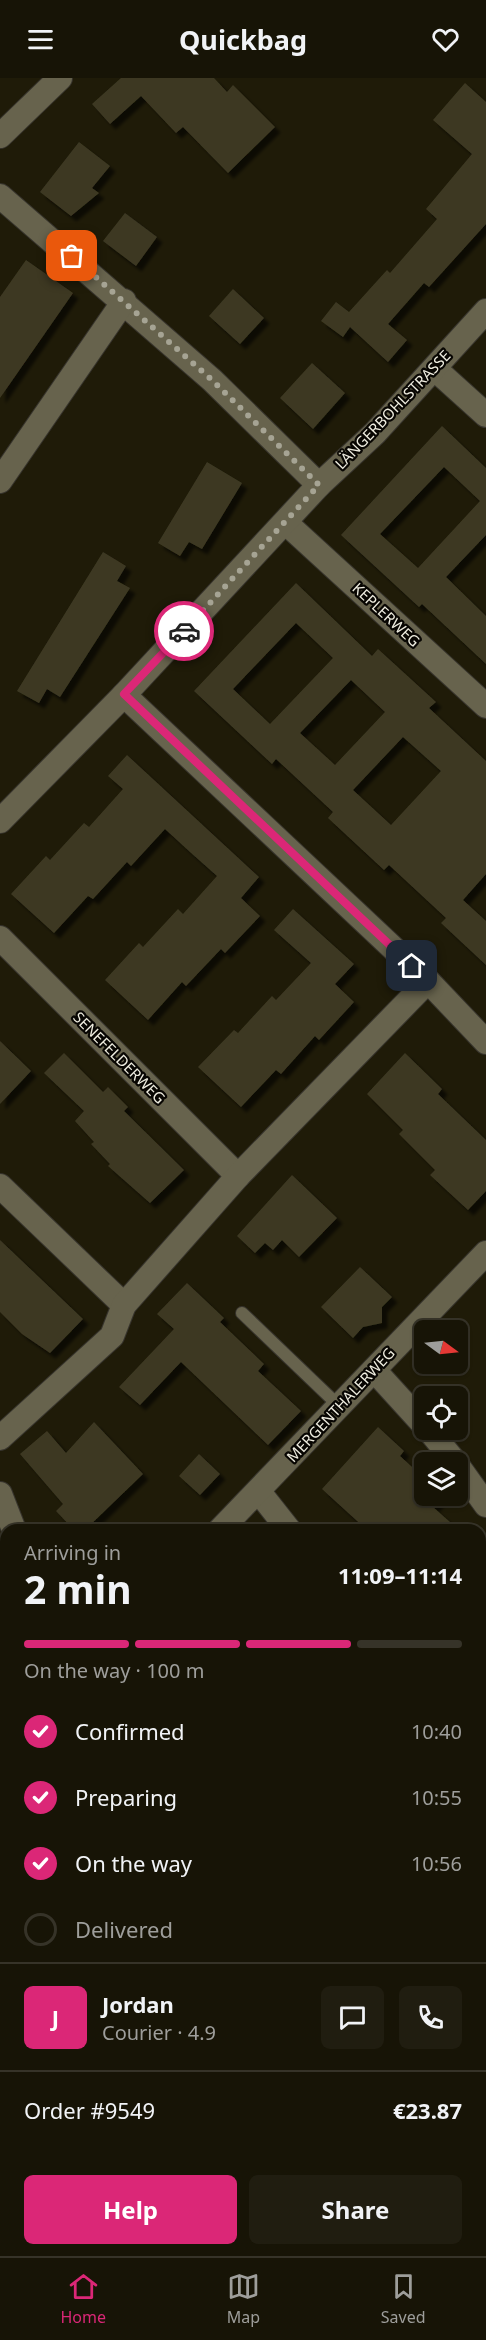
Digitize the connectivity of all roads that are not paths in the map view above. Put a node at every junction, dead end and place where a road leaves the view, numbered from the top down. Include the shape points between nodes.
1 (60, 78) edge
2 (0, 136) edge
3 (0, 196) edge
4 (124, 301) junction
5 (486, 311) edge
6 (435, 369) junction
7 (486, 415) edge
8 (0, 481) edge
9 (319, 485) junction
10 (286, 523) junction
11 (124, 694) junction
12 (486, 706) edge
13 (0, 821) edge
14 (0, 938) edge
15 (428, 981) junction
16 (482, 1027) edge
17 (238, 1176) junction
18 (0, 1186) edge
19 (486, 1253) edge
20 (124, 1305) junction
21 (242, 1313) dead end
22 (374, 1370) junction
23 (338, 1405) junction
24 (414, 1414) edge
25 (0, 1438) edge
26 (437, 1440) edge
27 (446, 1452) edge
28 (468, 1481) edge
29 (259, 1492) junction
30 (0, 1494) edge
31 (486, 1506) edge
32 (12, 1524) edge
33 (226, 1524) edge
34 (284, 1524) edge

1 - 2 street
3 - 4 street
4 - 8 street
4 - 9 street
5 - 6 street, LÄNGERBOHLSTRASSE
6 - 7 street
6 - 9 street, LÄNGERBOHLSTRASSE
9 - 10 street, LÄNGERBOHLSTRASSE
10 - 11 street, LÄNGERBOHLSTRASSE
10 - 12 street, KEPLERWEG
11 - 13 street, LÄNGERBOHLSTRASSE
11 - 15 street
14 - 17 street, SENEFELDERWEG
15 - 16 street
15 - 17 street
17 - 20 street
18 - 20 street
19 - 22 street, MERGENTHALERWEG
20 - 25 street via 112,1336
21 - 23 lane
22 - 23 street, MERGENTHALERWEG
22 - 24 street
23 - 29 street, MERGENTHALERWEG
26 - 27 street
28 - 31 street
29 - 33 street, MERGENTHALERWEG
29 - 34 street
30 - 32 street

